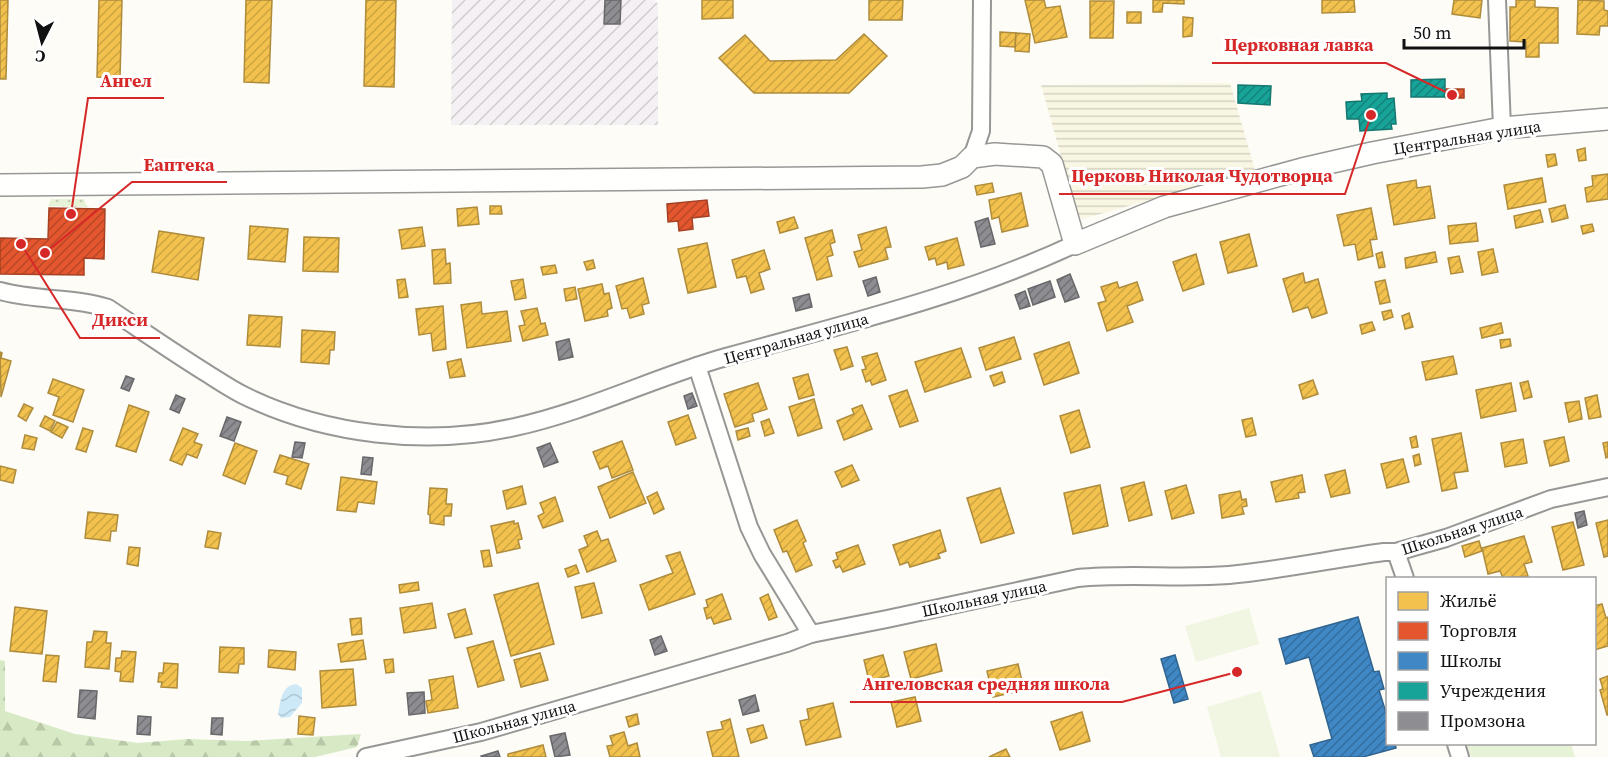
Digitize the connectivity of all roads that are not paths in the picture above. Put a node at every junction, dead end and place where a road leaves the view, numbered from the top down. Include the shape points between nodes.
1 (982, 0) edge
2 (1497, 0) edge
3 (1608, 119) edge
4 (1502, 128) junction
5 (972, 157) junction
6 (0, 185) edge
7 (1075, 244) junction
8 (0, 291) edge
9 (697, 366) junction
10 (1608, 487) edge
11 (1396, 552) junction
12 (1404, 577) edge
13 (811, 634) junction
14 (366, 757) edge

1 - 5 street via 981,131
2 - 4 street
3 - 4 street, Центральная улица
4 - 7 street, Центральная улица via 1302,169 1164,207
5 - 6 street via 942,175 922,177
5 - 7 street via 1022,155 1043,157 1052,164
7 - 9 street, Центральная улица via 986,281
8 - 9 street, Центральная улица via 108,308 242,395 320,424 361,431 446,436 517,427
9 - 13 street via 749,527
10 - 11 street, Школьная улица via 1551,499
11 - 12 street
11 - 13 street, Школьная улица via 1231,575 1078,578
13 - 14 street, Школьная улица via 481,732

